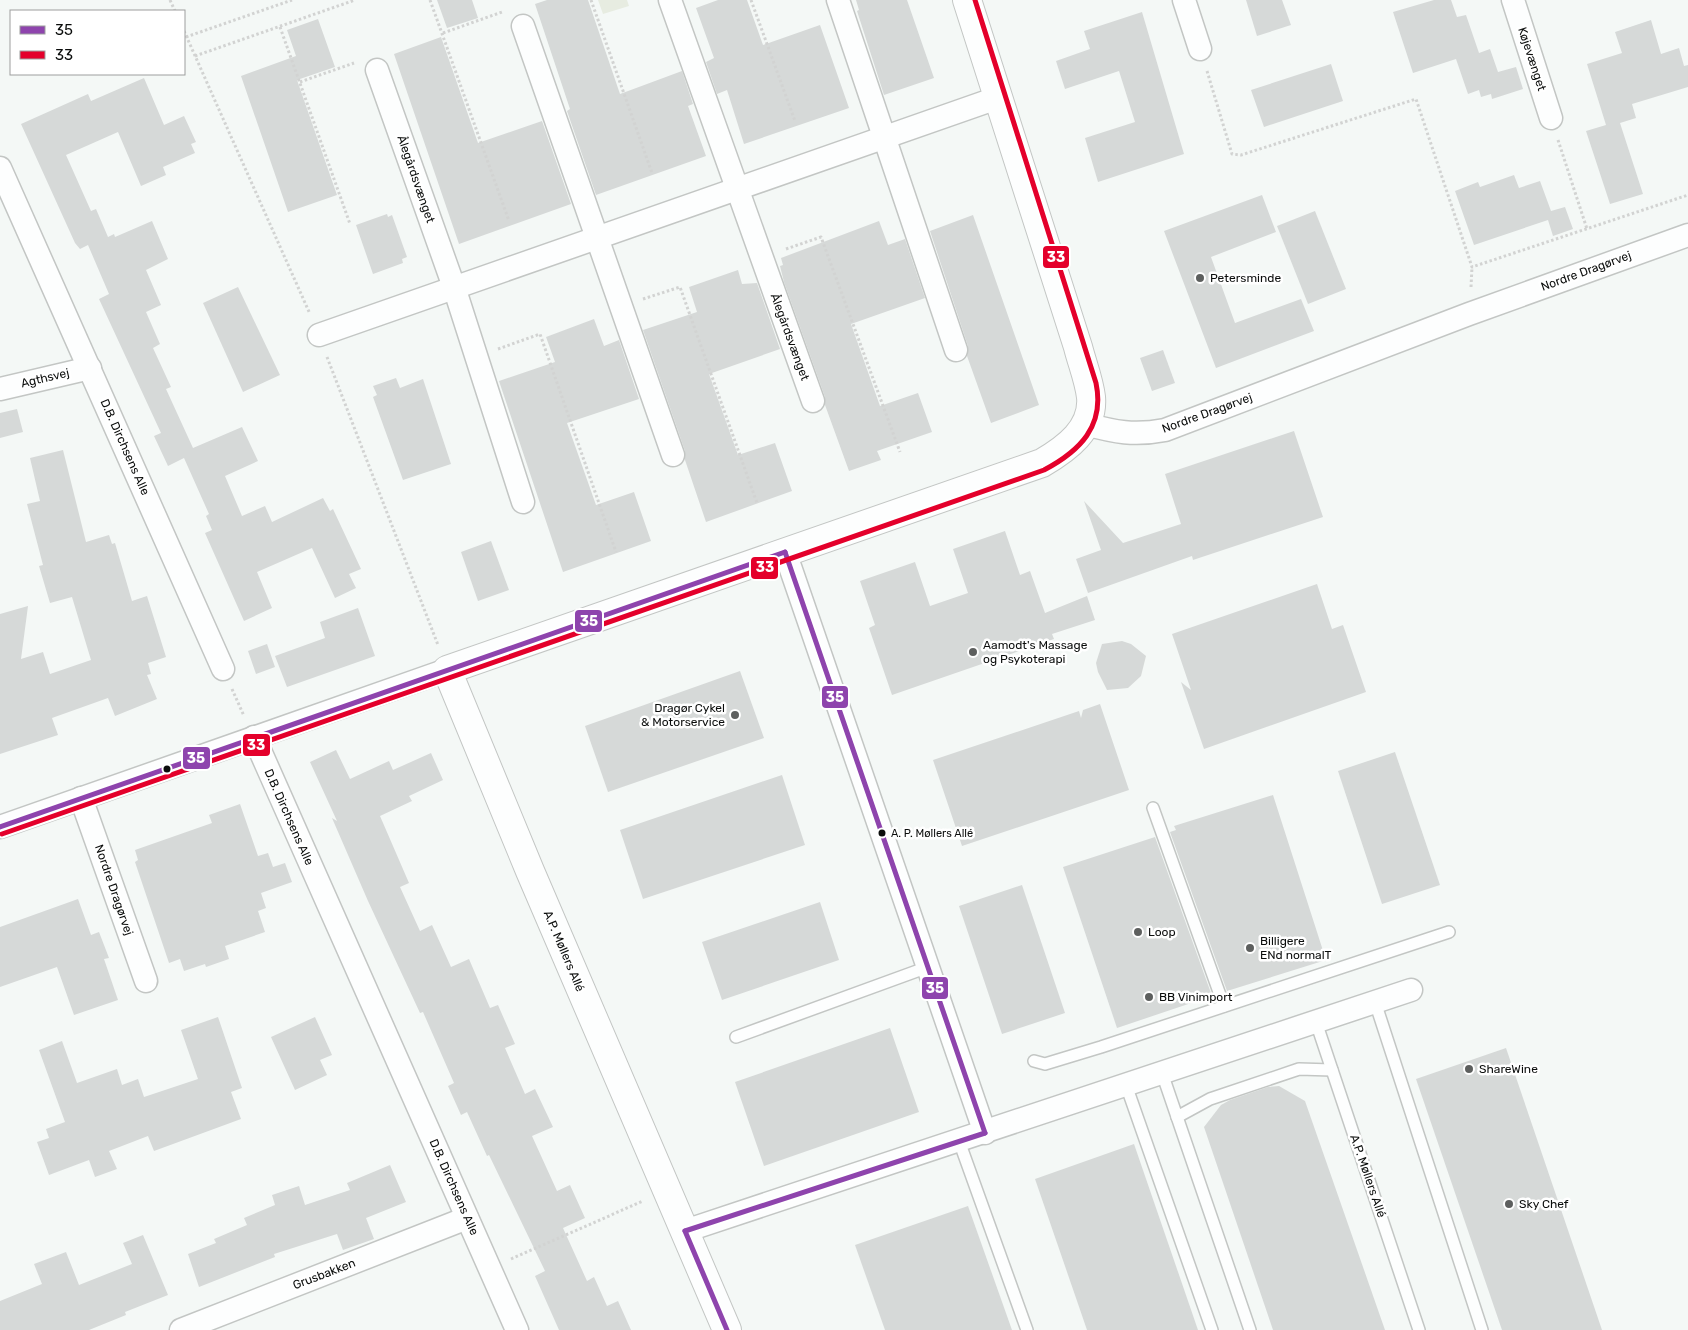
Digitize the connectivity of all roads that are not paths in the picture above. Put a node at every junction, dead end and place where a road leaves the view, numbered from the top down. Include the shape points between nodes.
1 (670, 0) edge
2 (838, 0) edge
3 (967, 0) edge
4 (1184, 0) edge
5 (1513, 0) edge
6 (523, 26) road end
7 (1200, 48) road end
8 (377, 70) road end
9 (998, 98) junction
10 (1551, 118) road end
11 (886, 137) junction
12 (0, 168) edge
13 (737, 189) junction
14 (1688, 235) edge
15 (597, 238) junction
16 (454, 287) junction
17 (319, 335) dead end
18 (956, 350) dead end
19 (90, 368) junction
20 (0, 389) edge
21 (813, 400) dead end
22 (1085, 424) junction
23 (673, 454) dead end
24 (523, 502) dead end
25 (785, 552) junction
26 (223, 669) road end
27 (447, 670) junction
28 (254, 737) junction
29 (81, 798) junction
30 (1153, 808) dead end
31 (0, 827) edge
32 (1449, 932) dead end
33 (928, 967) junction
34 (146, 981) dead end
35 (1411, 990) dead end
36 (1376, 1002) junction
37 (1224, 1006) junction
38 (1316, 1022) junction
39 (736, 1037) dead end
40 (1034, 1061) dead end
41 (1332, 1070) junction
42 (1162, 1073) junction
43 (1126, 1085) junction
44 (1177, 1117) junction
45 (986, 1132) junction
46 (959, 1141) junction
47 (467, 1218) junction
48 (684, 1231) junction
49 (181, 1330) edge
50 (517, 1330) edge
51 (727, 1330) edge
52 (1027, 1330) edge
53 (1212, 1330) edge
54 (1250, 1330) edge
55 (1419, 1330) edge
56 (1482, 1330) edge

1 - 13 street, Ålegårdsvænget
2 - 11 street
3 - 9 street
4 - 7 street
5 - 10 street, Køjevænget
6 - 15 street
8 - 16 street, Ålegårdsvænget
9 - 11 street
9 - 22 street via 1078,347 1091,398
11 - 13 street
11 - 18 street
12 - 19 street, D.B. Dirchsens Alle
13 - 15 street
13 - 21 street, Ålegårdsvænget
14 - 22 street, Nordre Dragørvej via 1165,430 1143,434 1120,433
15 - 16 street
15 - 23 street
16 - 17 street
16 - 24 street, Ålegårdsvænget
19 - 20 street, Agthsvej
19 - 26 street, D.B. Dirchsens Alle
22 - 25 street via 1068,447 1042,463
25 - 27 street
25 - 33 street
27 - 28 street
27 - 48 street, A.P. Møllers Allé
28 - 29 street
28 - 47 street, D.B. Dirchsens Alle
29 - 31 street
29 - 34 street, Nordre Dragørvej
30 - 37 lane
32 - 37 lane
33 - 39 lane
33 - 45 street
35 - 36 street
36 - 38 street
36 - 56 lane
37 - 40 lane via 1045,1064
38 - 41 lane, A.P. Møllers Allé
38 - 42 street
41 - 44 lane via 1299,1069 1210,1099
41 - 55 lane, A.P. Møllers Allé
42 - 43 street
42 - 44 lane
43 - 45 street
43 - 53 lane
44 - 54 lane
45 - 46 street
46 - 48 street
46 - 52 lane
47 - 49 street, Grusbakken
47 - 50 street, D.B. Dirchsens Alle
48 - 51 street, A.P. Møllers Allé

